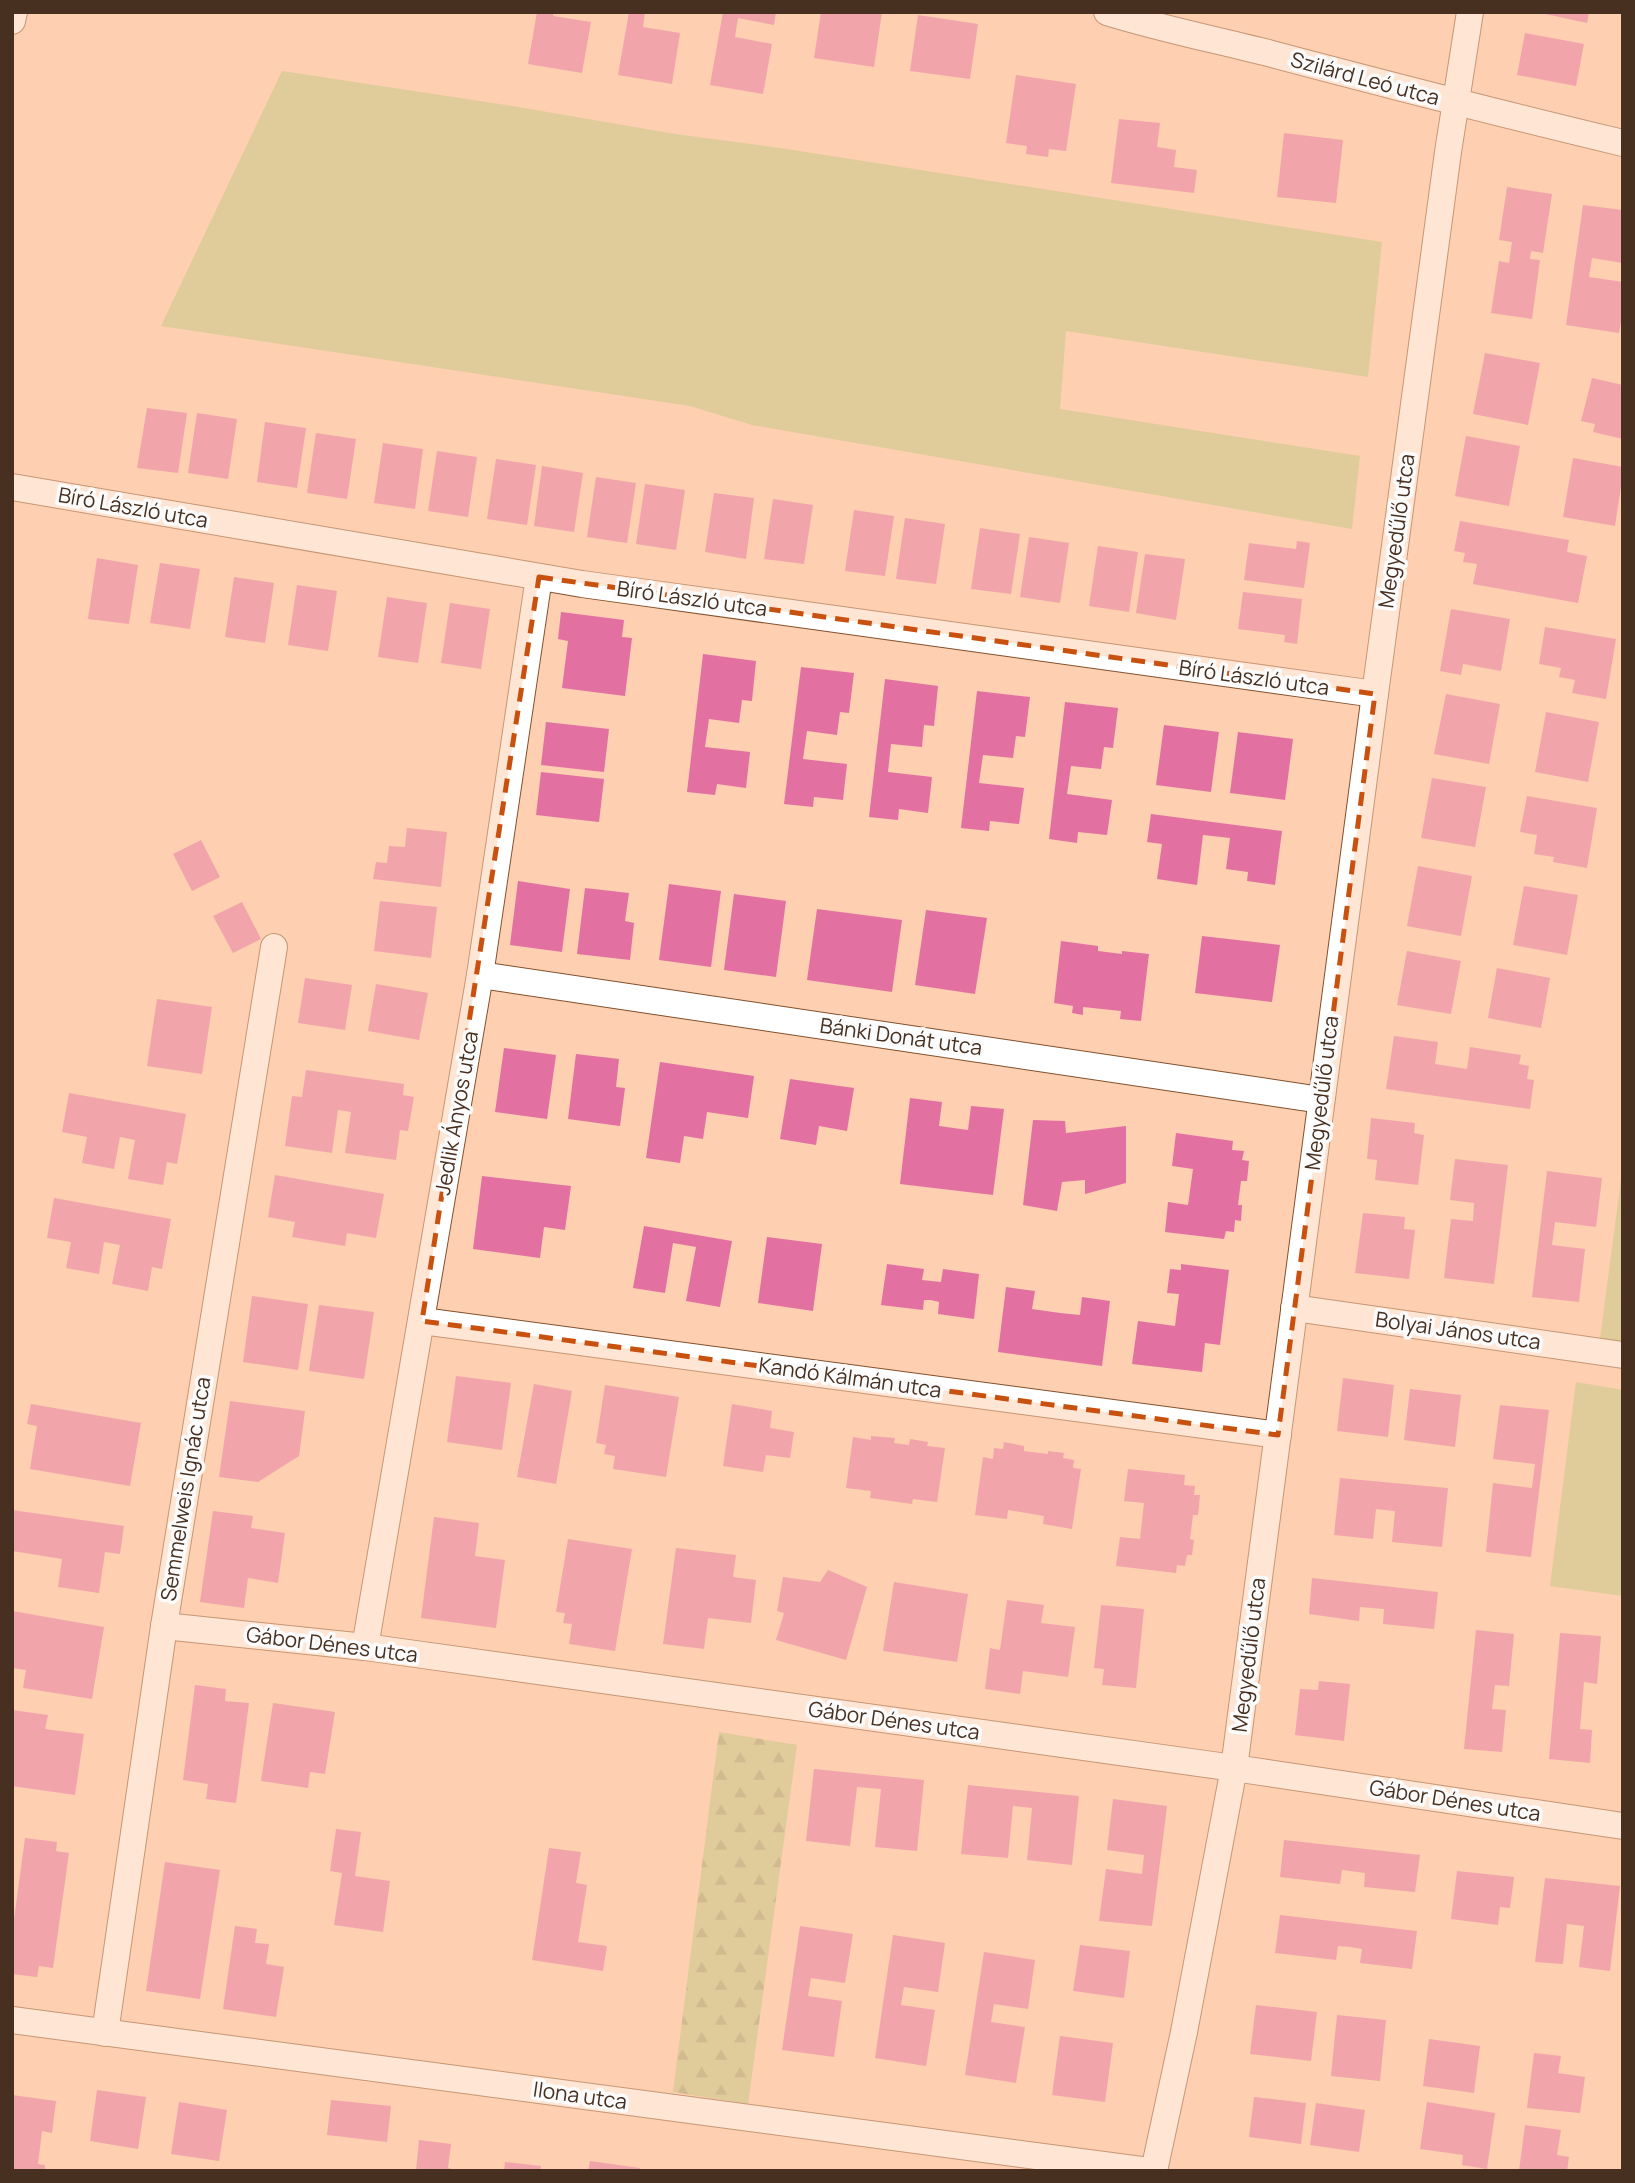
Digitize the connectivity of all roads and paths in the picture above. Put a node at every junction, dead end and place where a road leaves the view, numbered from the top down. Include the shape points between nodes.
1 (14, 12) edge
2 (1108, 12) edge
3 (1469, 12) edge
4 (12, 21) edge
5 (1455, 103) junction
6 (1623, 143) edge
7 (12, 487) edge
8 (540, 577) junction
9 (1375, 694) junction
10 (274, 947) dead end
11 (480, 975) junction
12 (1321, 1100) junction
13 (1294, 1308) junction
14 (422, 1321) junction
15 (1623, 1355) edge
16 (1278, 1435) junction
17 (164, 1626) junction
18 (365, 1647) junction
19 (1234, 1768) junction
20 (1623, 1826) edge
21 (12, 2020) edge
22 (105, 2033) junction
23 (1149, 2171) edge
24 (1154, 2171) edge

1 - 4 street
2 - 5 street, Szilárd Leó utca
3 - 5 street, Megyedűlő utca
5 - 6 street, Szilárd Leó utca
5 - 9 street, Megyedűlő utca
7 - 8 street, Bíró László utca
8 - 9 street, Bíró László utca
8 - 11 street, Jedlik Ányos utca
9 - 12 street, Megyedűlő utca
10 - 17 street, Semmelweis Ignác utca
11 - 12 street, Bánki Donát utca
11 - 14 street, Jedlik Ányos utca
12 - 13 street, Megyedűlő utca
13 - 15 street, Bolyai János utca
13 - 16 street, Megyedűlő utca
14 - 16 street, Kandó Kálmán utca
14 - 18 street, Jedlik Ányos utca
16 - 19 street, Megyedűlő utca
17 - 18 street, Gábor Dénes utca
17 - 22 street, Semmelweis Ignác utca
18 - 19 street, Gábor Dénes utca
19 - 20 street, Gábor Dénes utca
19 - 24 street, Megyedűlő utca
21 - 22 street, Ilona utca
22 - 23 street, Ilona utca

